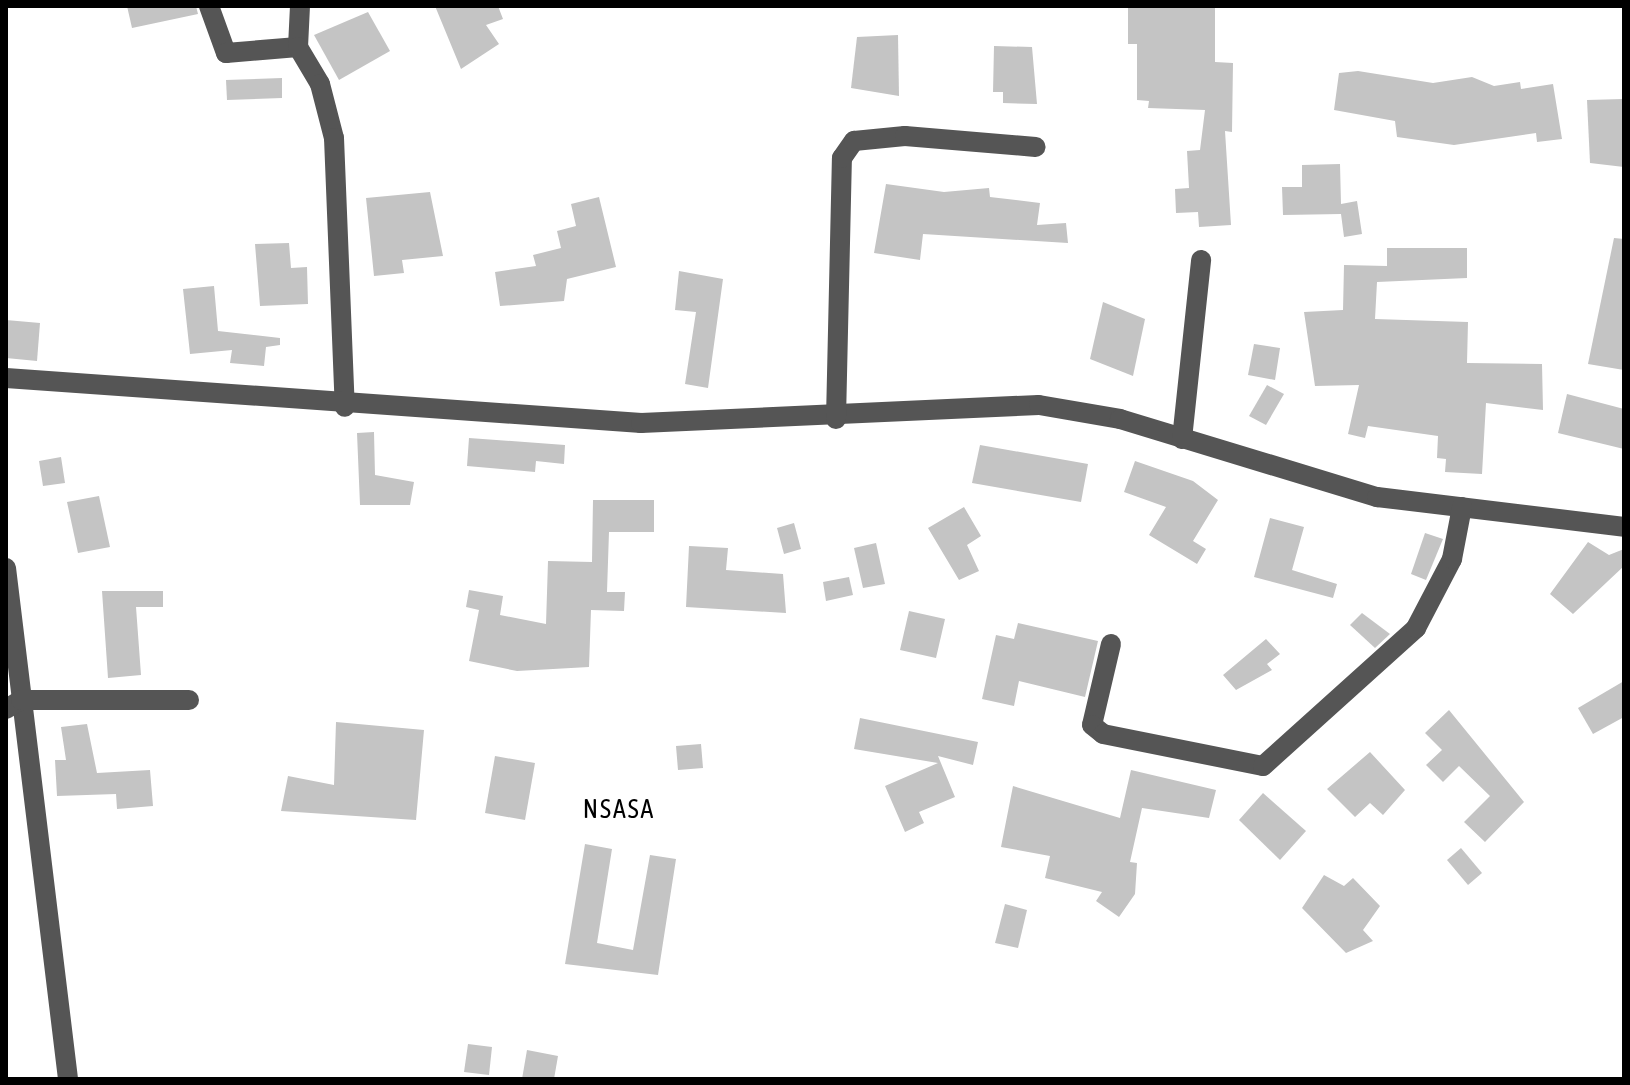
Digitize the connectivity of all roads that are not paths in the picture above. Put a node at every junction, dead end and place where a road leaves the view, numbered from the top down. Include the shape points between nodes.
1 (209, 6) edge
2 (300, 6) edge
3 (298, 47) junction
4 (1036, 147) dead end
5 (1201, 260) dead end
6 (6, 378) edge
7 (345, 407) junction
8 (836, 419) junction
9 (1182, 439) junction
10 (1462, 507) junction
11 (1624, 527) edge
12 (6, 568) edge
13 (1111, 644) dead end
14 (189, 700) dead end
15 (13, 705) edge
16 (68, 1079) edge

1 - 3 street via 226,53
2 - 3 street
3 - 7 street via 320,84 334,138
4 - 8 street via 905,136 854,141 842,158
5 - 9 street
6 - 7 street
7 - 8 street via 641,423
8 - 9 street via 1039,405
9 - 10 street via 1336,488
10 - 11 street
10 - 13 street via 1447,571 1416,628 1263,766 1103,734 1092,725
12 - 15 street
14 - 15 street
15 - 16 street

